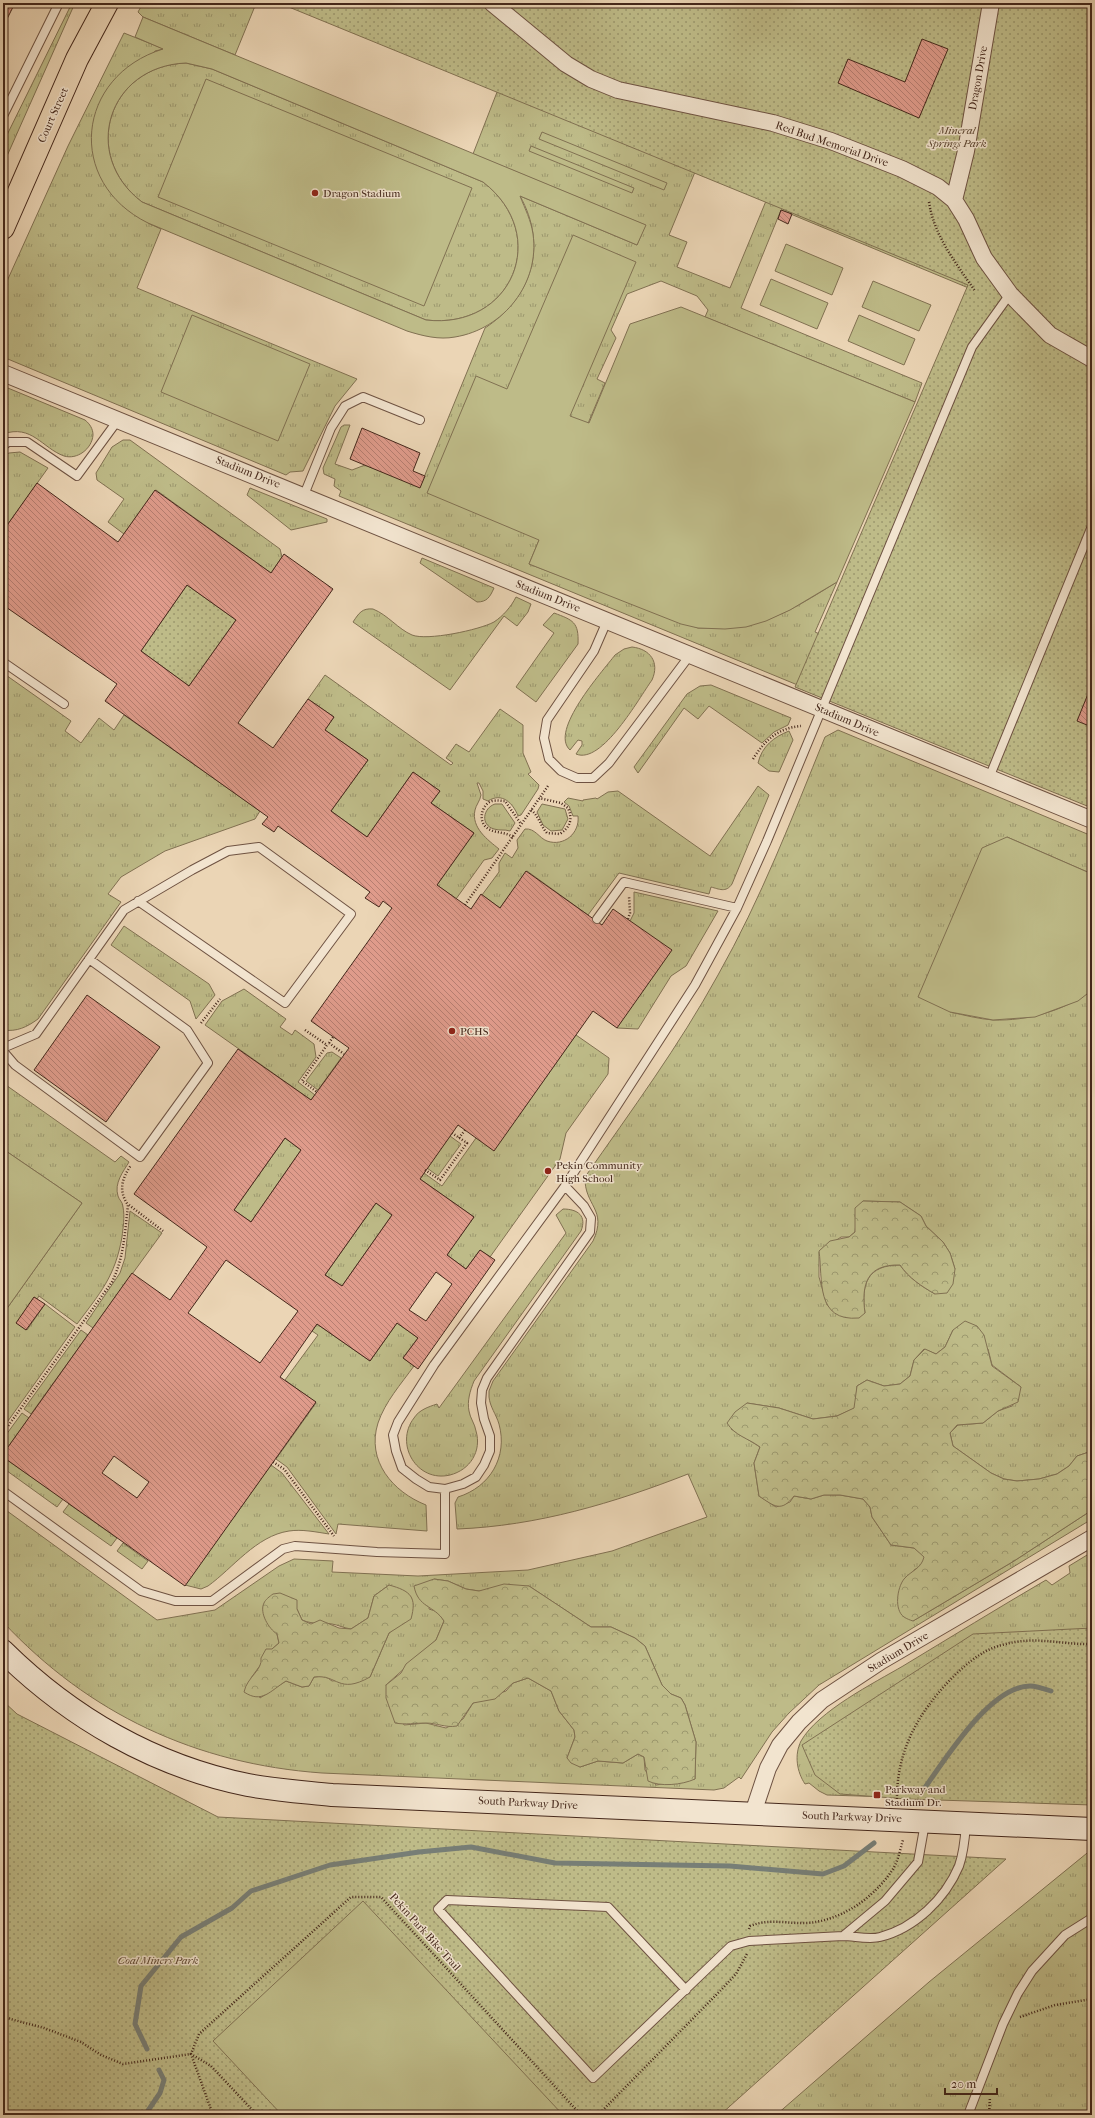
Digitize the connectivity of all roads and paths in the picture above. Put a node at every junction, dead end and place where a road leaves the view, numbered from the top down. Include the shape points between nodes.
1 (59, 3) edge
2 (107, 3) edge
3 (492, 3) edge
4 (991, 3) edge
5 (3, 116) edge
6 (929, 199) dead end
7 (954, 200) junction
8 (3, 228) edge
9 (975, 291) dead end
10 (1010, 294) junction
11 (1092, 359) edge
12 (3, 373) edge
13 (118, 420) junction
14 (420, 420) dead end
15 (3, 446) edge
16 (304, 495) junction
17 (1092, 526) edge
18 (607, 621) junction
19 (690, 655) junction
20 (3, 662) edge
21 (64, 704) dead end
22 (822, 709) junction
23 (801, 726) dead end
24 (753, 759) dead end
25 (989, 778) junction
26 (548, 786) dead end
27 (539, 798) junction
28 (531, 810) junction
29 (1092, 820) edge
30 (522, 824) junction
31 (512, 837) junction
32 (628, 892) dead end
33 (138, 901) junction
34 (465, 905) dead end
35 (737, 908) junction
36 (597, 919) dead end
37 (628, 919) dead end
38 (89, 959) junction
39 (220, 999) dead end
40 (202, 1023) dead end
41 (306, 1030) dead end
42 (333, 1037) dead end
43 (328, 1044) junction
44 (3, 1050) edge
45 (344, 1054) dead end
46 (317, 1092) dead end
47 (465, 1130) dead end
48 (452, 1133) dead end
49 (459, 1138) junction
50 (132, 1164) dead end
51 (425, 1170) dead end
52 (565, 1186) junction
53 (128, 1205) junction
54 (163, 1231) dead end
55 (3, 1432) edge
56 (273, 1462) dead end
57 (445, 1489) junction
58 (3, 1491) edge
59 (336, 1538) dead end
60 (1092, 1538) edge
61 (1092, 1644) edge
62 (3, 1651) edge
63 (897, 1800) dead end
64 (753, 1813) junction
65 (925, 1820) junction
66 (966, 1822) junction
67 (1092, 1828) edge
68 (903, 1840) dead end
69 (1092, 1918) edge
70 (843, 1936) junction
71 (748, 1941) junction
72 (686, 1990) junction
73 (1092, 1999) edge
74 (3, 2017) edge
75 (1003, 2024) junction
76 (191, 2054) junction
77 (213, 2115) edge
78 (257, 2115) edge
79 (581, 2115) edge
80 (598, 2115) edge
81 (968, 2115) edge

1 - 5 lane
2 - 8 main road, Court Street via 78,59
3 - 7 street, Red Bud Memorial Drive via 566,64 592,80 618,90 773,123 831,141 902,169 938,187
4 - 7 street, Dragon Drive via 966,151
6 - 9 path via 932,218 947,249
7 - 10 street, Red Bud Memorial Drive via 984,258
10 - 11 street, Red Bud Memorial Drive via 1050,335
10 - 22 lane via 972,347
12 - 13 street, Stadium Drive
13 - 15 lane via 77,476 27,442 8,442
13 - 16 street, Stadium Drive
14 - 16 lane via 363,397 345,406 331,428
16 - 18 street, Stadium Drive
17 - 25 lane
18 - 19 street, Stadium Drive
18 - 19 lane via 594,650 547,720 544,738 549,758 561,771 577,778 592,778 609,763
19 - 22 street, Stadium Drive
20 - 21 lane
22 - 25 street, Stadium Drive
22 - 35 lane via 768,841
23 - 24 path via 789,727 768,739
25 - 29 street, Stadium Drive
26 - 27 path
27 - 28 path
27 - 28 path via 561,802 568,808 571,822 568,828 560,834 547,832
28 - 30 path
30 - 31 path
30 - 31 path via 505,802 492,801 485,806 481,820 484,826 492,832 506,833
31 - 34 path
32 - 37 path
33 - 33 lane via 285,1003 351,914 259,847 228,851
33 - 38 lane via 124,910
35 - 36 lane via 624,882
35 - 52 lane via 695,985
38 - 44 lane via 36,1034
38 - 44 lane via 187,1030 208,1063 140,1157 15,1065
39 - 40 path
41 - 43 path
42 - 43 path
43 - 45 path
43 - 46 path via 302,1081
47 - 49 path
48 - 49 path
49 - 51 path via 467,1143 440,1180
50 - 53 path via 125,1174 121,1188
52 - 57 lane via 584,1206 591,1218 590,1232 487,1378 482,1390 481,1403 490,1436 490,1451 484,1465 476,1476 463,1484
52 - 57 lane via 434,1365 398,1422 393,1435 402,1468 429,1487
53 - 54 path
53 - 55 path via 120,1263 112,1282
56 - 59 path via 284,1469
57 - 58 lane via 445,1554 295,1546 283,1549 212,1601 175,1602 141,1591
60 - 64 street, Stadium Drive via 881,1661 822,1700 780,1745 768,1768
61 - 63 path via 1027,1640 1001,1645 972,1660 935,1695 915,1725 903,1756
62 - 64 main road, South Parkway Drive via 56,1698 111,1734 154,1756 191,1770 247,1784 332,1795
64 - 65 main road, South Parkway Drive
65 - 66 main road, South Parkway Drive
65 - 70 lane via 918,1862 885,1901
66 - 67 main road, South Parkway Drive
66 - 70 lane via 959,1866 944,1892 924,1914 904,1928 879,1937
68 - 71 path via 892,1870 854,1908 826,1921 760,1922 750,1926
69 - 75 lane via 1065,1935 1032,1971
70 - 71 lane
71 - 72 lane via 731,1946
71 - 80 path via 748,1952 736,1974
72 - 72 lane via 608,1907 447,1900 438,1909 593,2078
73 - 75 path via 1055,2005
74 - 76 path via 44,2028 81,2042 101,2055 123,2064
75 - 81 lane
76 - 77 path
76 - 78 path via 211,2066
76 - 79 path, Pekin Park Bike Trail via 199,2034 352,1897 382,1897

